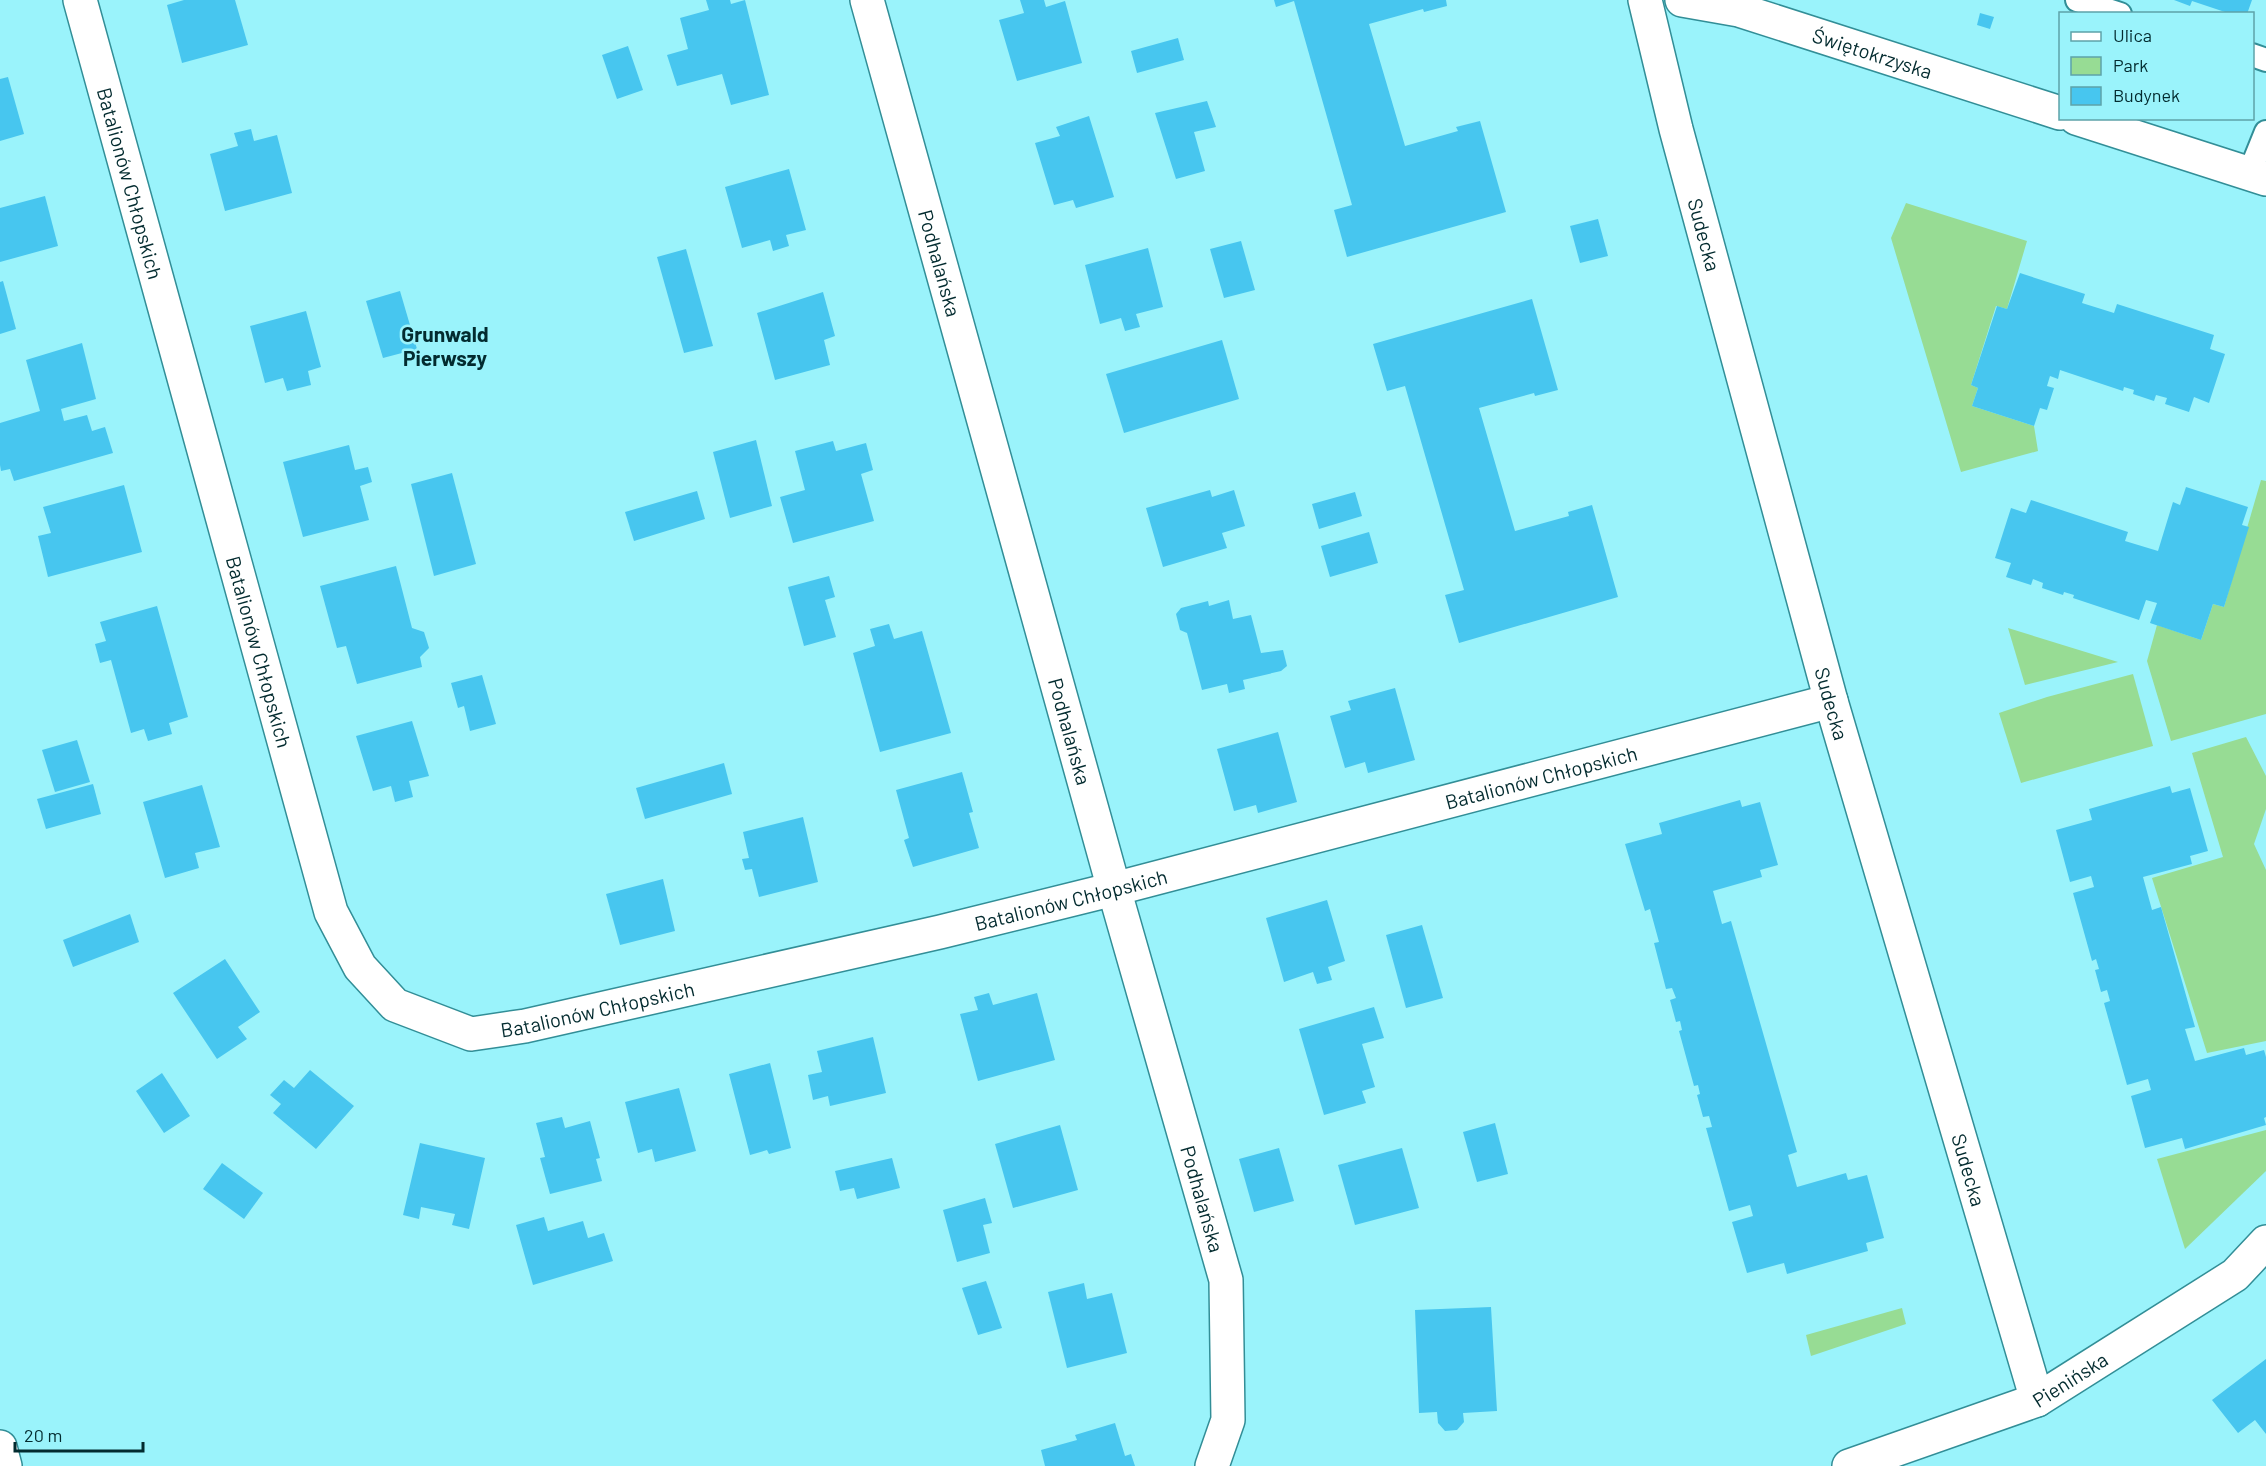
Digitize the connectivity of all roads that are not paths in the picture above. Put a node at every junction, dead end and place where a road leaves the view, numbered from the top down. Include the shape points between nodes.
1 (80, 0) edge
2 (867, 0) edge
3 (1682, 0) edge
4 (2077, 0) edge
5 (1653, 2) edge
6 (2114, 12) edge
7 (2059, 112) edge
8 (2082, 120) edge
9 (2266, 132) edge
10 (2258, 176) edge
11 (1831, 701) junction
12 (1114, 889) junction
13 (2266, 1242) edge
14 (2037, 1400) junction
15 (0, 1447) edge
16 (5, 1466) edge
17 (1212, 1466) edge
18 (1849, 1466) edge

1 - 12 street, Batalionów Chłopskich via 331,912 360,967 394,1005 471,1034 525,1026
2 - 12 street, Podhalańska
3 - 7 street, Świętokrzyska via 1739,10
4 - 6 lane
5 - 11 street, Sudecka via 1676,129
8 - 10 street
9 - 10 lane
11 - 12 street, Batalionów Chłopskich
11 - 14 street, Sudecka
12 - 17 street, Podhalańska via 1226,1280 1228,1420
13 - 14 street, Pienińska via 2235,1275
14 - 18 street, Pienińska
15 - 16 street

